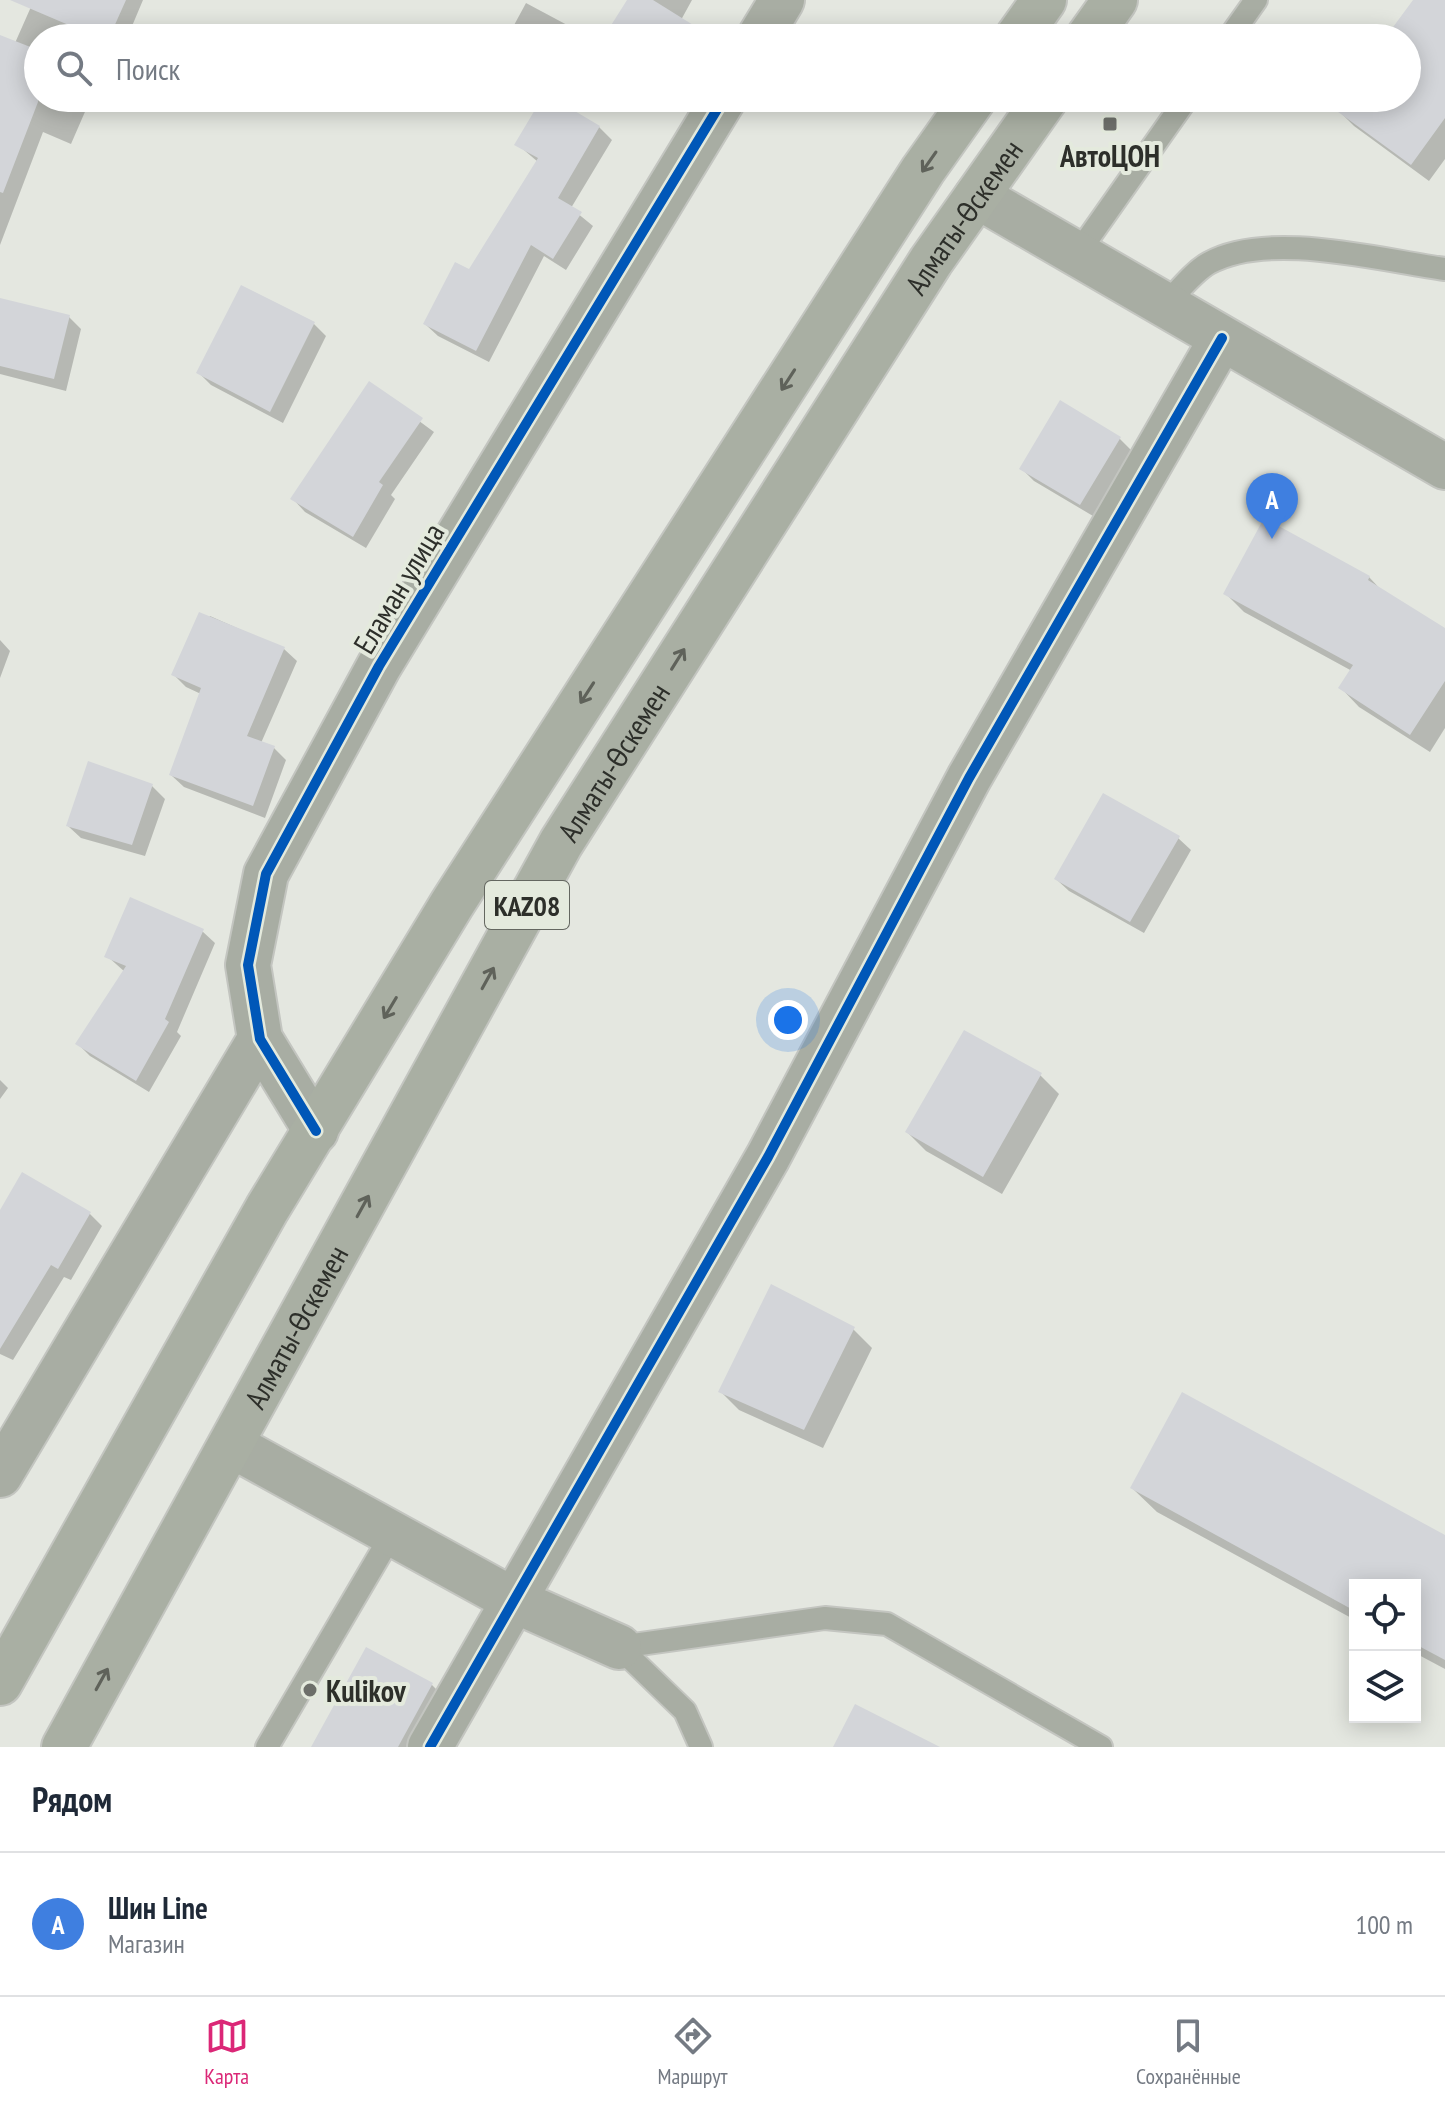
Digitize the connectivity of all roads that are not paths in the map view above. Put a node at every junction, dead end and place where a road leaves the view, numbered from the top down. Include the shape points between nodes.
1 (782, 0) edge
2 (1044, 0) edge
3 (1115, 0) edge
4 (1256, 0) edge
5 (767, 24) edge
6 (1027, 24) edge
7 (1098, 24) edge
8 (1239, 24) edge
9 (715, 112) edge
10 (964, 112) edge
11 (1036, 112) edge
12 (1177, 112) edge
13 (977, 196) junction
14 (1078, 253) junction
15 (1445, 269) edge
16 (1165, 305) junction
17 (1222, 338) junction
18 (1445, 467) edge
19 (452, 904) junction
20 (510, 936) junction
21 (260, 1039) junction
22 (316, 1131) junction
23 (231, 1445) junction
24 (0, 1475) edge
25 (392, 1534) junction
26 (513, 1600) junction
27 (619, 1647) junction
28 (0, 1683) edge
29 (64, 1747) edge
30 (267, 1747) edge
31 (430, 1747) edge
32 (701, 1747) edge
33 (1101, 1747) edge

1 - 5 street
2 - 6 main road
3 - 7 main road
4 - 8 lane
9 - 21 street, Еламан улица via 379,666 266,874 248,965
10 -> 19 main road, Алматы-Өскемен / KAZ08
11 - 13 main road, Алматы-Өскемен / KAZ08
12 - 14 lane
13 - 14 street
20 -> 13 main road, Алматы-Өскемен / KAZ08 via 561,843
14 - 16 street
15 - 16 lane via 1286,247 1235,250 1206,264
16 - 17 street
17 - 18 street
17 - 26 street via 969,778 768,1157
19 - 20 main road
19 -> 22 main road, Алматы-Өскемен / KAZ08
23 -> 20 main road, Алматы-Өскемен / KAZ08
21 - 22 street, Еламан улица
21 - 24 street
22 - 28 main road, Алматы-Өскемен / KAZ08
23 - 25 street
29 -> 23 main road, Алматы-Өскемен / KAZ08
25 - 26 street
25 - 30 lane
26 - 27 street
26 - 31 street
27 - 32 lane via 685,1711
27 - 33 lane via 825,1618 887,1624

